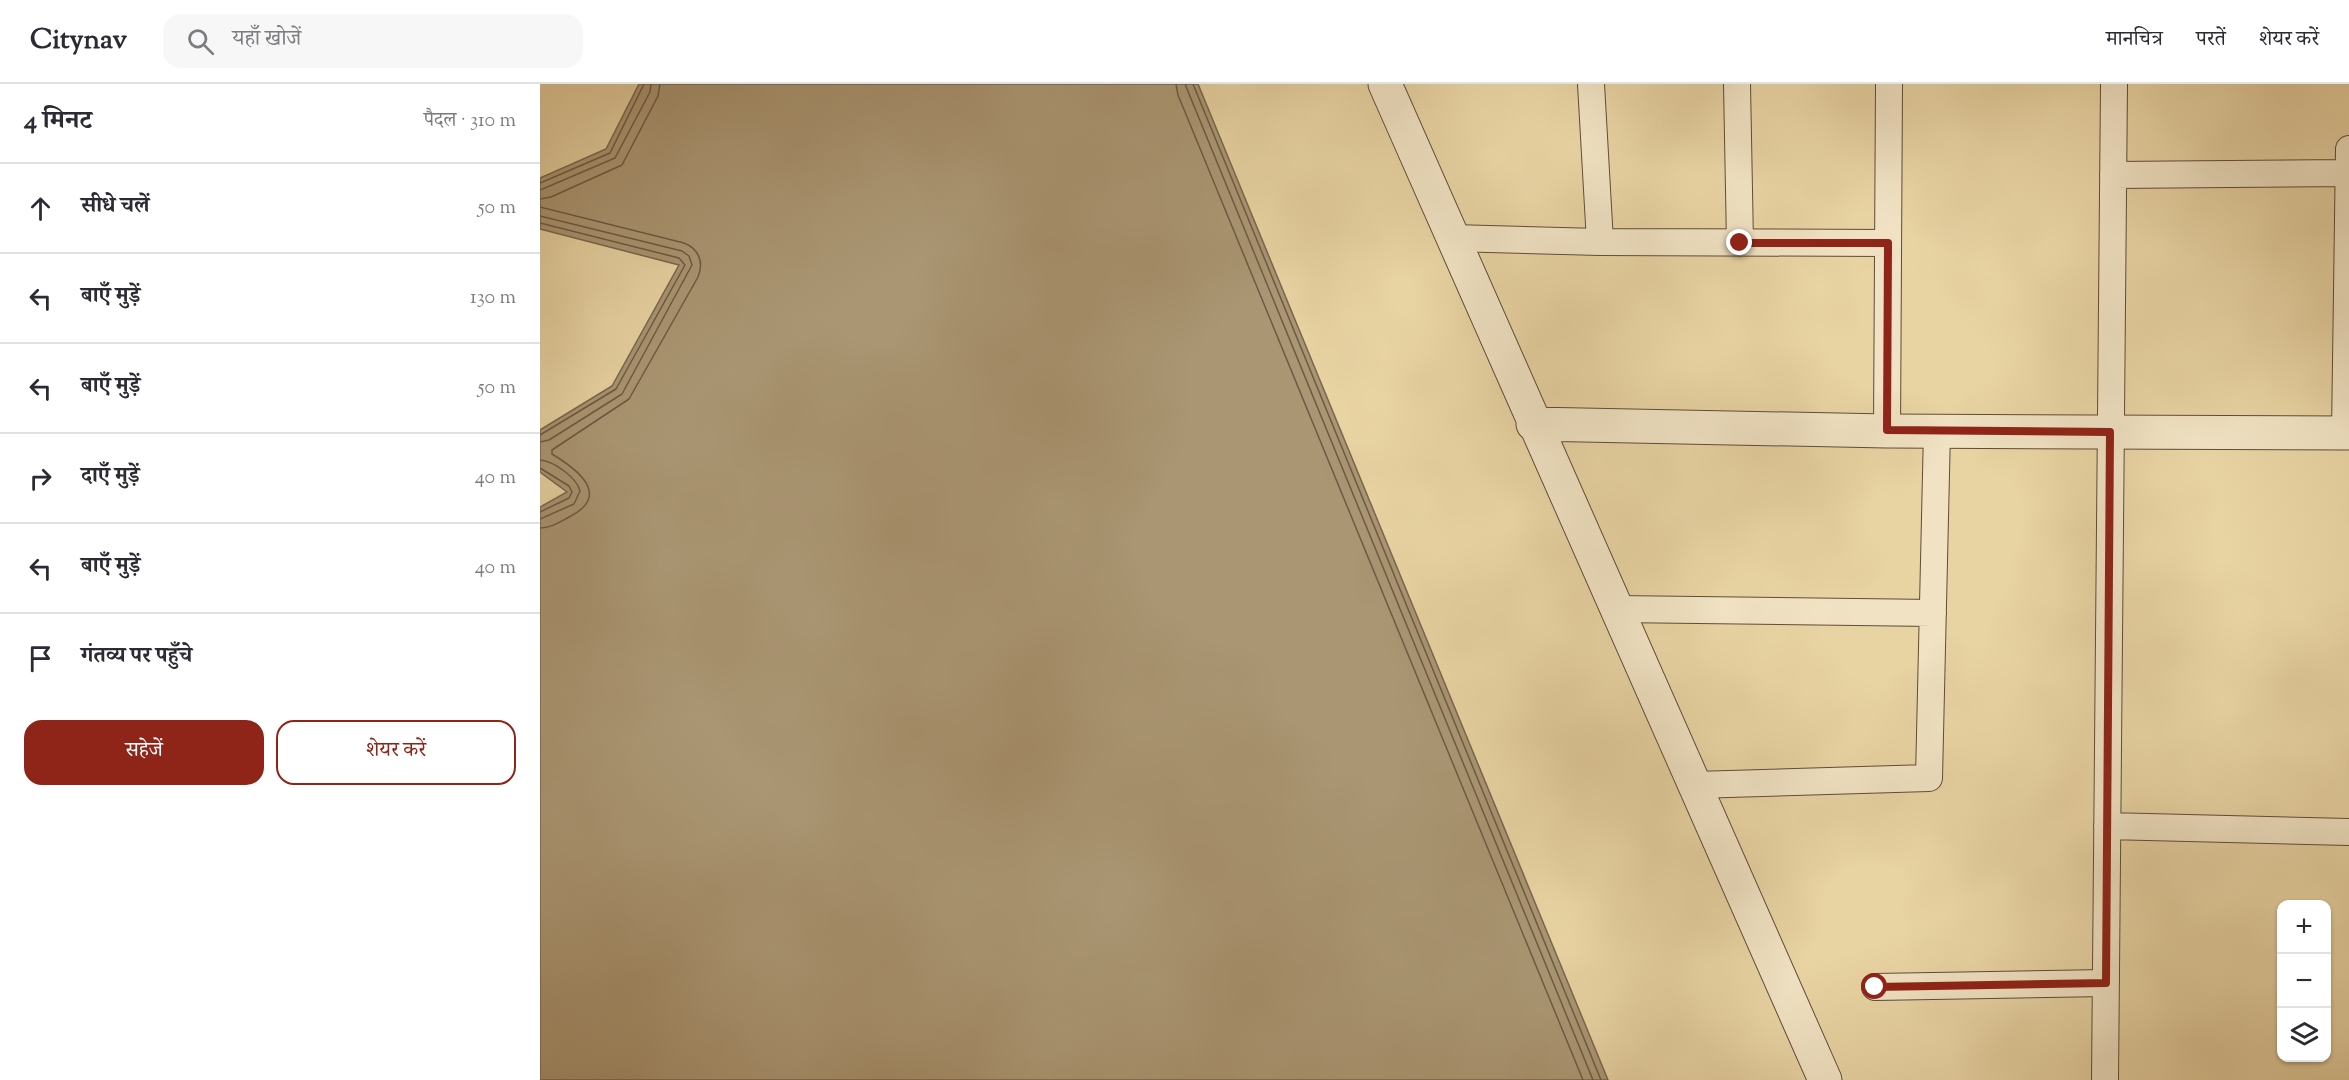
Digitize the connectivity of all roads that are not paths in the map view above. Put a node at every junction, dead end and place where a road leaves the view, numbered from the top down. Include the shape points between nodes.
1 (1385, 84) edge
2 (1591, 84) edge
3 (1737, 84) edge
4 (1888, 84) edge
5 (2114, 84) edge
6 (2349, 149) edge
7 (2349, 172) edge
8 (2113, 175) junction
9 (1452, 238) junction
10 (1600, 243) junction
11 (1740, 243) junction
12 (1888, 243) junction
13 (1533, 424) junction
14 (1887, 430) junction
15 (1937, 431) junction
16 (2110, 432) junction
17 (2347, 433) edge
18 (1615, 609) junction
19 (1933, 613) junction
20 (1694, 785) junction
21 (2107, 826) junction
22 (2349, 832) edge
23 (2106, 983) junction
24 (1875, 987) dead end
25 (1825, 1080) edge
26 (2105, 1080) edge

1 - 9 street
2 - 10 street
3 - 11 street
4 - 12 street
5 - 8 street
6 - 7 street
7 - 8 street
7 - 17 street
8 - 16 street
9 - 10 street
9 - 13 street
10 - 11 street
11 - 12 street
12 - 14 street
13 - 14 street
13 - 18 street
14 - 15 street
15 - 16 street
15 - 19 street
16 - 17 street
16 - 21 street
18 - 19 street
18 - 20 street
19 - 20 street via 1929,778
20 - 25 street
21 - 22 street
21 - 23 street
23 - 24 street
23 - 26 street

